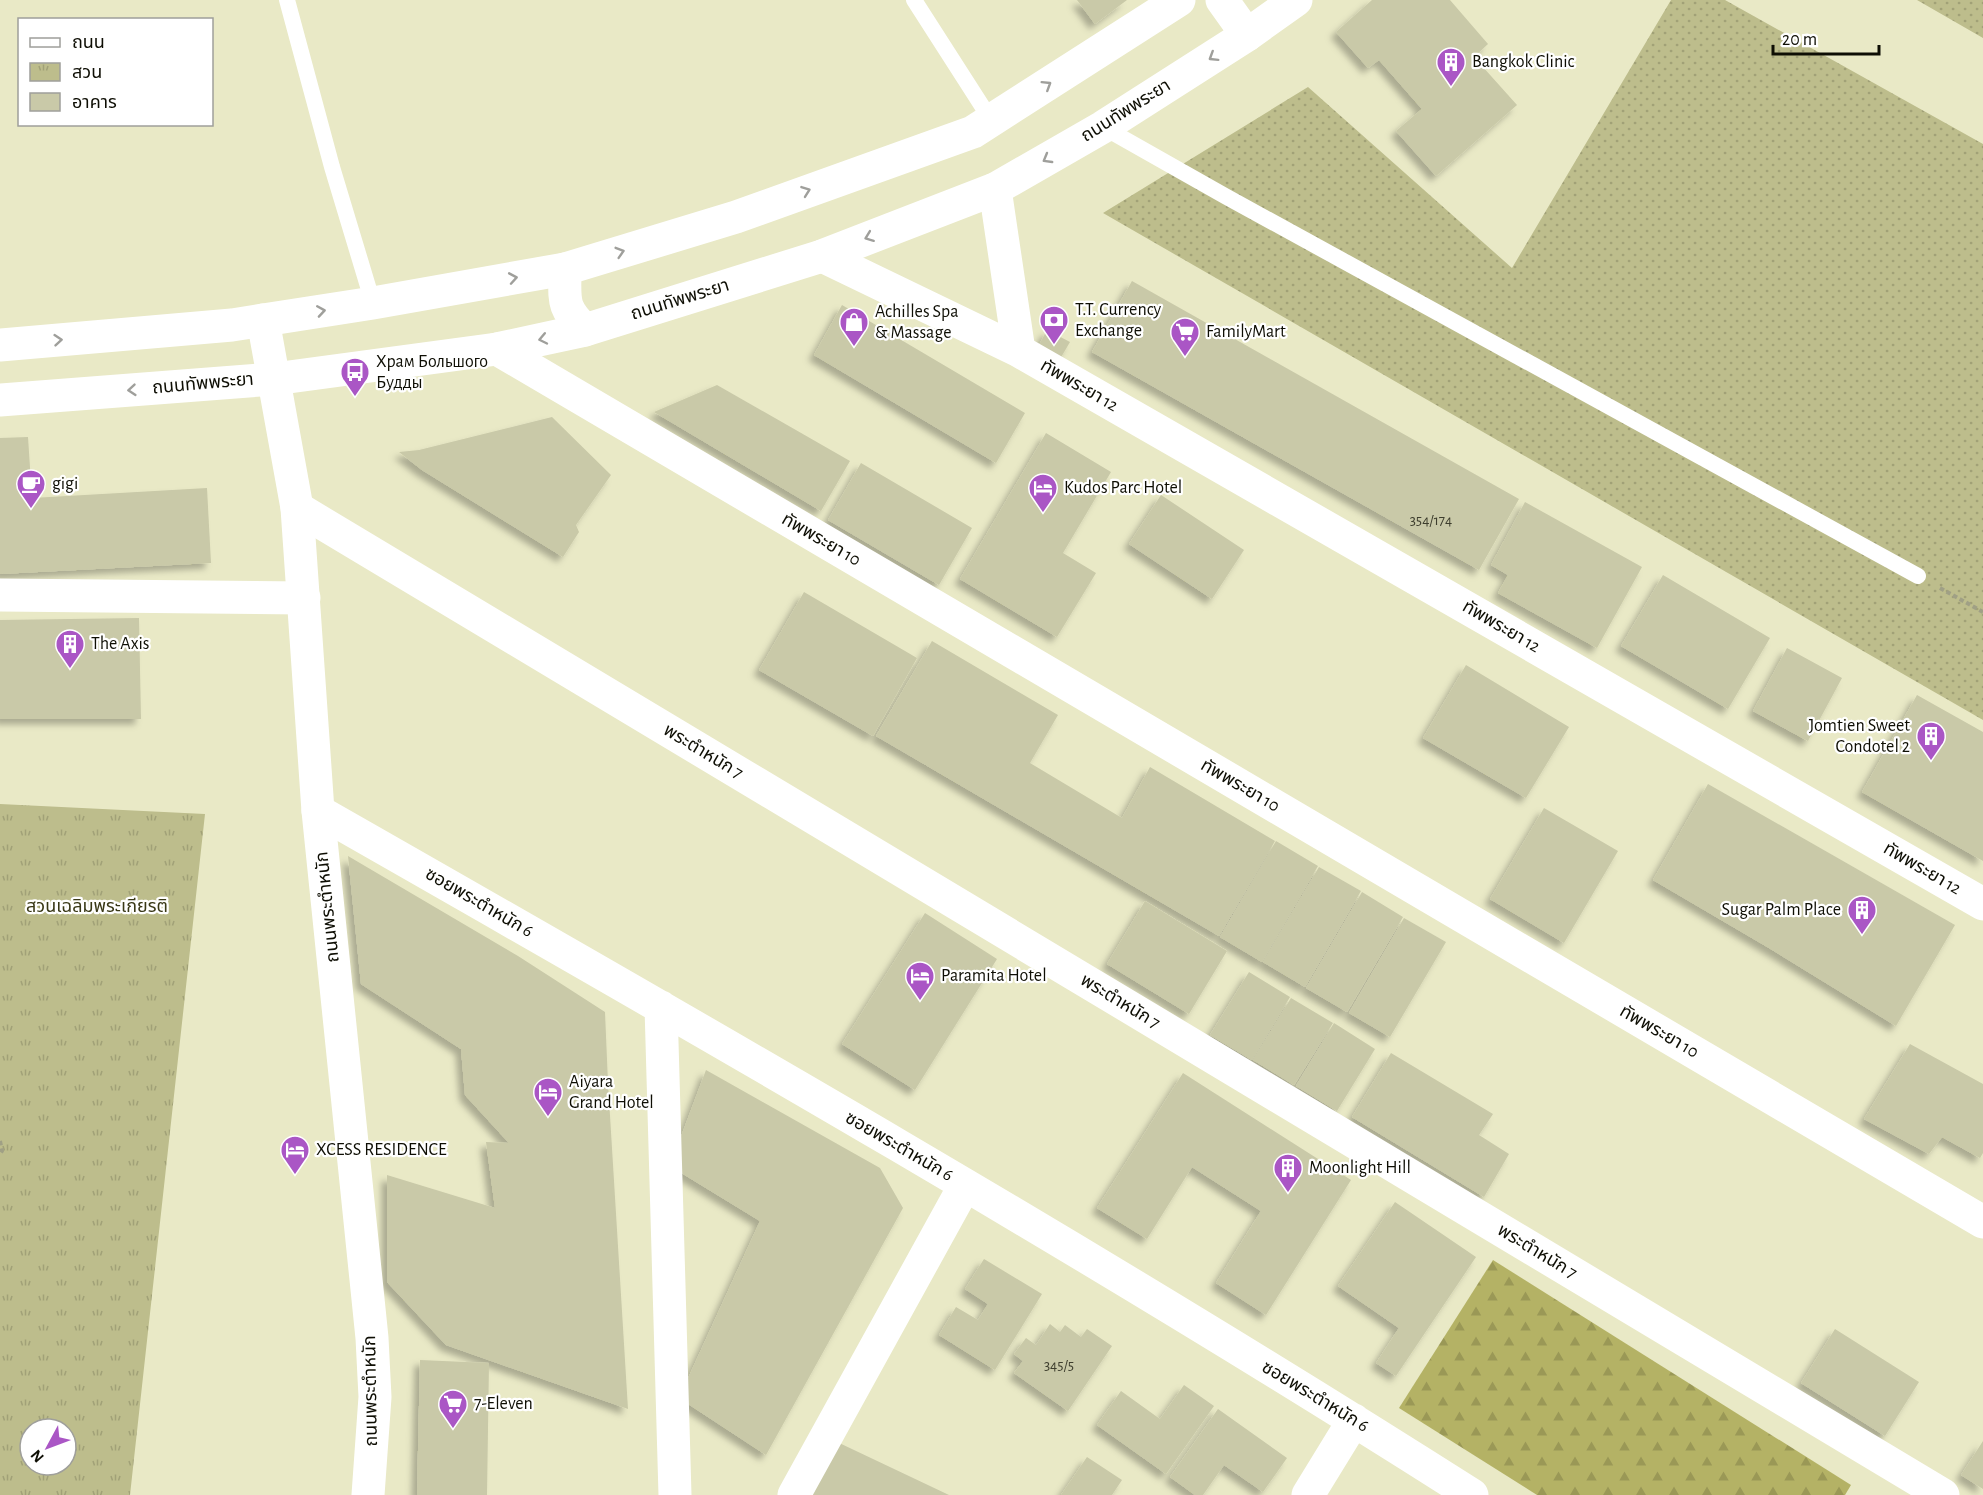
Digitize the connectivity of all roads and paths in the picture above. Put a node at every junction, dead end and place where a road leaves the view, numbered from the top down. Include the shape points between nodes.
1 (287, 0) edge
2 (914, 0) edge
3 (1179, 0) edge
4 (1222, 0) edge
5 (1296, 0) edge
6 (1247, 36) junction
7 (992, 120) junction
8 (1102, 127) junction
9 (995, 189) junction
10 (822, 256) junction
11 (564, 269) junction
12 (373, 303) junction
13 (263, 320) junction
14 (585, 330) junction
15 (0, 345) edge
16 (497, 350) junction
17 (1019, 351) junction
18 (274, 379) junction
19 (0, 400) edge
20 (297, 508) junction
21 (1918, 576) joint
22 (0, 595) edge
23 (304, 598) junction
24 (1983, 612) edge
25 (318, 811) junction
26 (1983, 904) edge
27 (661, 1007) junction
28 (0, 1141) edge
29 (0, 1154) edge
30 (964, 1185) junction
31 (1983, 1222) edge
32 (1354, 1420) junction
33 (368, 1495) edge
34 (675, 1495) edge
35 (794, 1495) edge
36 (1308, 1495) edge
37 (1472, 1495) edge
38 (1942, 1495) edge

1 - 12 lane
2 - 7 lane
7 -> 3 street
4 - 6 street
5 - 6 street, ถนนทัพพระยา
6 -> 8 street, ถนนทัพพระยา
11 -> 7 street via 736,217 973,132
8 -> 9 street, ถนนทัพพระยา
8 - 21 lane
9 -> 10 street, ถนนทัพพระยา
9 - 17 street, ทัพพระยา 12
10 - 14 street, ถนนทัพพระยา
10 - 17 street, ทัพพระยา 12
12 -> 11 street
11 - 14 street via 566,308
13 -> 12 street
15 -> 13 street
13 - 18 street, ถนนพระตำหนัก
14 -> 16 street, ถนนทัพพระยา
16 - 18 street, ถนนทัพพระยา
16 - 31 street, ทัพพระยา 10
17 - 26 street, ทัพพระยา 12
18 -> 19 street, ถนนทัพพระยา
18 - 20 street, ถนนพระตำหนัก
20 - 23 street, ถนนพระตำหนัก
20 - 38 street, พระตำหนัก 7
21 - 24 path
22 - 23 street
23 - 25 street, ถนนพระตำหนัก
25 - 27 street, ซอยพระตำหนัก 6
25 - 33 street, ถนนพระตำหนัก via 372,1338 375,1397
27 - 30 street, ซอยพระตำหนัก 6
27 - 34 street
28 - 29 path
30 - 32 street, ซอยพระตำหนัก 6
30 - 35 street
32 - 36 street
32 - 37 street, ซอยพระตำหนัก 6

